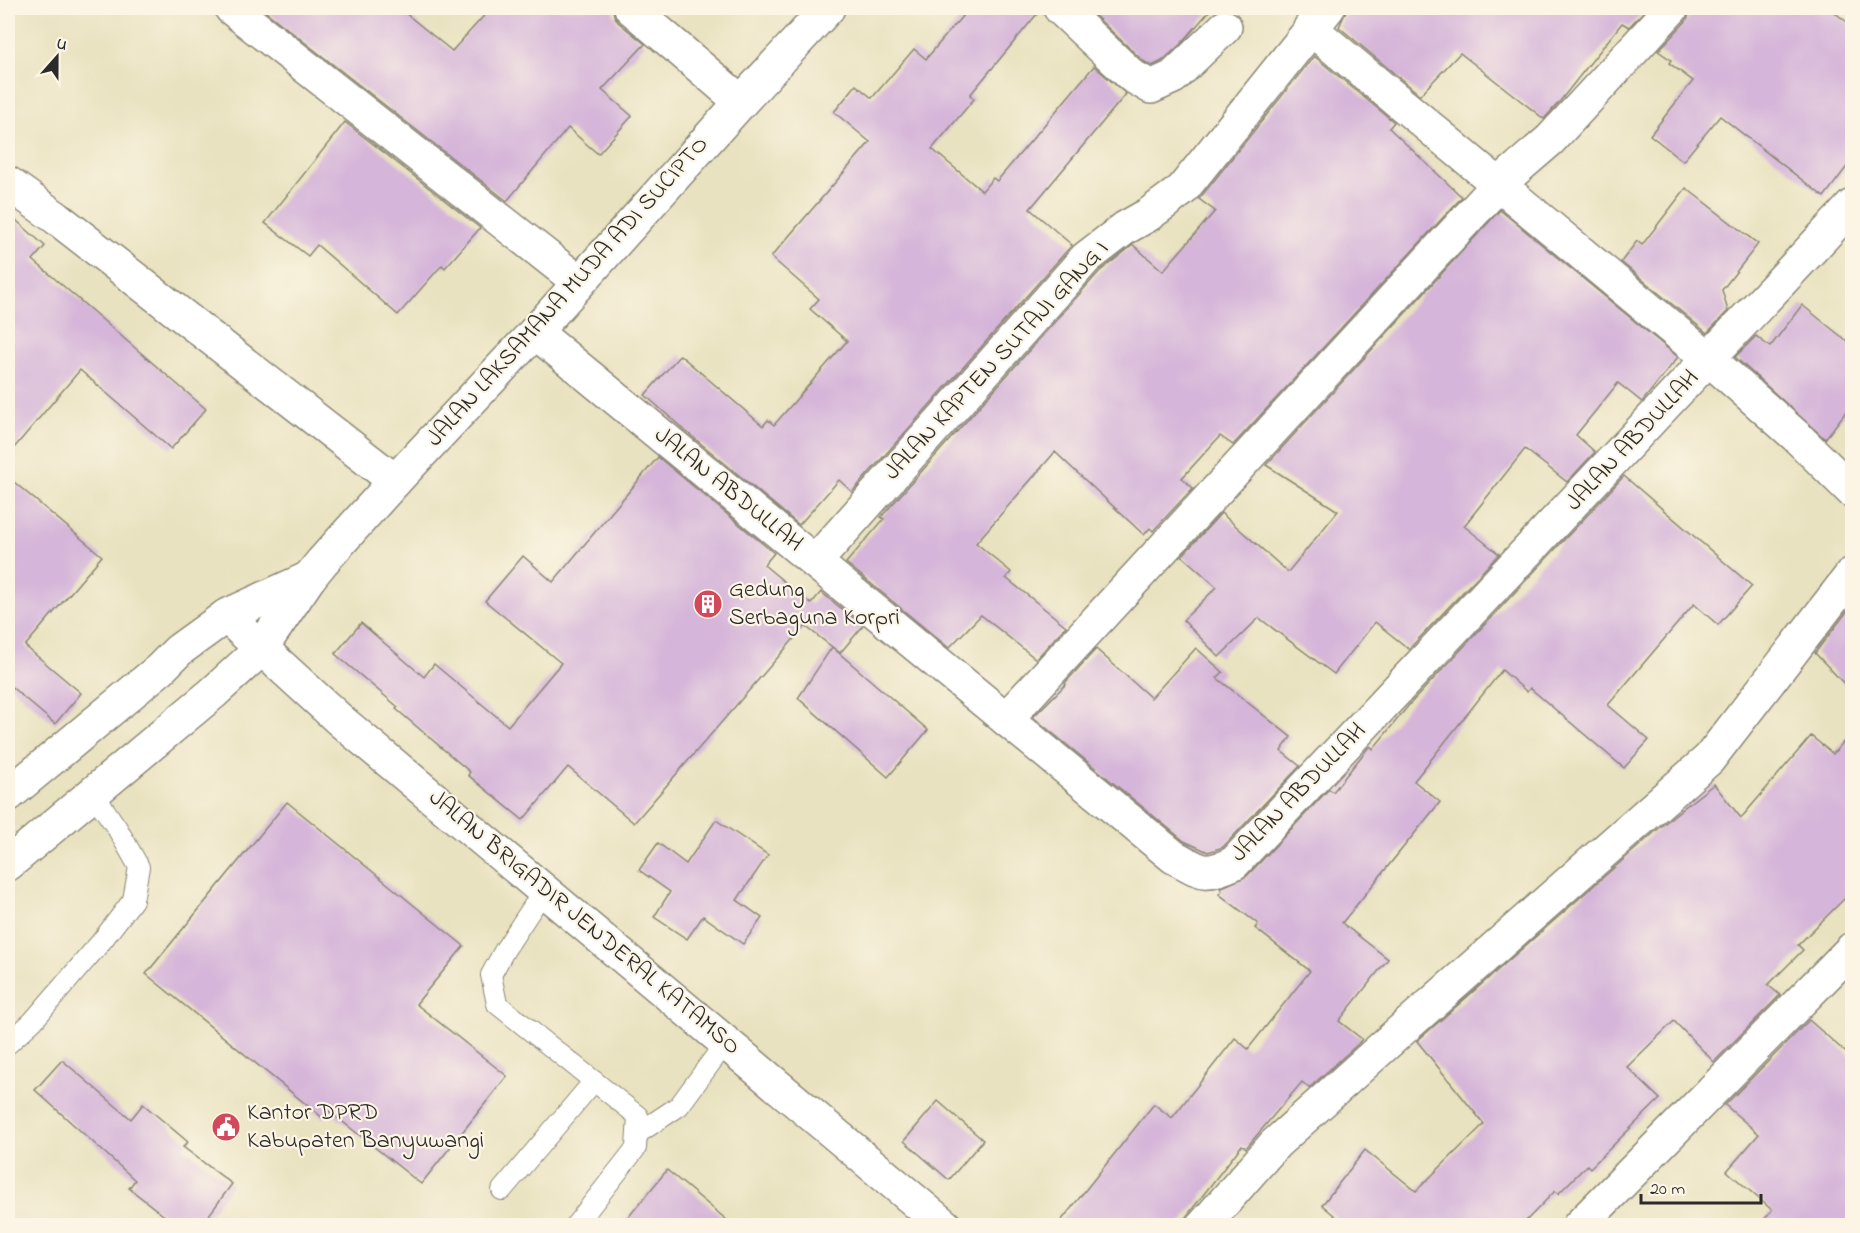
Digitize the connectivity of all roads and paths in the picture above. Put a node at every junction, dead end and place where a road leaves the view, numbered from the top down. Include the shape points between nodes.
1 (231, 8) edge
2 (632, 8) edge
3 (828, 8) edge
4 (1059, 8) edge
5 (1672, 8) edge
6 (1319, 18) edge
7 (1225, 27) dead end
8 (741, 102) junction
9 (8, 183) edge
10 (1499, 184) junction
11 (1852, 206) edge
12 (579, 282) junction
13 (535, 332) junction
14 (1710, 360) junction
15 (395, 481) junction
16 (1852, 491) edge
17 (815, 562) junction
18 (1852, 574) edge
19 (309, 578) junction
20 (226, 616) junction
21 (260, 650) junction
22 (1006, 719) junction
23 (93, 793) junction
24 (8, 795) edge
25 (8, 864) edge
26 (544, 890) junction
27 (1852, 949) edge
28 (726, 1042) junction
29 (8, 1044) edge
30 (594, 1081) junction
31 (637, 1134) junction
32 (502, 1190) dead end
33 (575, 1226) edge
34 (945, 1226) edge
35 (1203, 1226) edge
36 (1579, 1226) edge

1 - 12 street
2 - 8 street
3 - 8 street, JALAN LAKSAMANA MUDA ADI SUCIPTO
4 - 7 street via 1132,76 1151,87 1173,77
5 - 10 street via 1551,140
6 - 10 street
6 - 17 street, JALAN KAPTEN SUTAJI GANG I via 1182,190 1086,258
8 - 12 street, JALAN LAKSAMANA MUDA ADI SUCIPTO
9 - 15 street
10 - 14 street
10 - 22 street
11 - 14 street, JALAN ABDULLAH
12 - 13 street, JALAN LAKSAMANA MUDA ADI SUCIPTO
13 - 15 street, JALAN LAKSAMANA MUDA ADI SUCIPTO
13 - 17 street, JALAN ABDULLAH
14 - 16 street
14 - 22 street, JALAN ABDULLAH via 1234,863 1212,873 1174,856
15 - 19 street, JALAN LAKSAMANA MUDA ADI SUCIPTO
17 - 22 street, JALAN ABDULLAH
18 - 35 street via 1709,759 1275,1144
19 - 20 street, JALAN LAKSAMANA MUDA ADI SUCIPTO
19 - 21 street, JALAN LAKSAMANA MUDA ADI SUCIPTO
20 - 21 street, JALAN BRIGADIR JENDERAL KATAMSO
20 - 24 street, JALAN LAKSAMANA MUDA ADI SUCIPTO via 178,650
21 - 23 street, JALAN LAKSAMANA MUDA ADI SUCIPTO
21 - 26 street, JALAN BRIGADIR JENDERAL KATAMSO
23 - 25 street, JALAN LAKSAMANA MUDA ADI SUCIPTO
23 - 29 lane via 140,867 133,900 33,1021
26 - 28 street, JALAN BRIGADIR JENDERAL KATAMSO
26 - 30 lane via 491,975 496,1004
27 - 36 street
28 - 31 lane via 679,1106
28 - 34 street, JALAN BRIGADIR JENDERAL KATAMSO
30 - 31 lane via 638,1116
30 - 32 lane
31 - 33 lane via 636,1148

